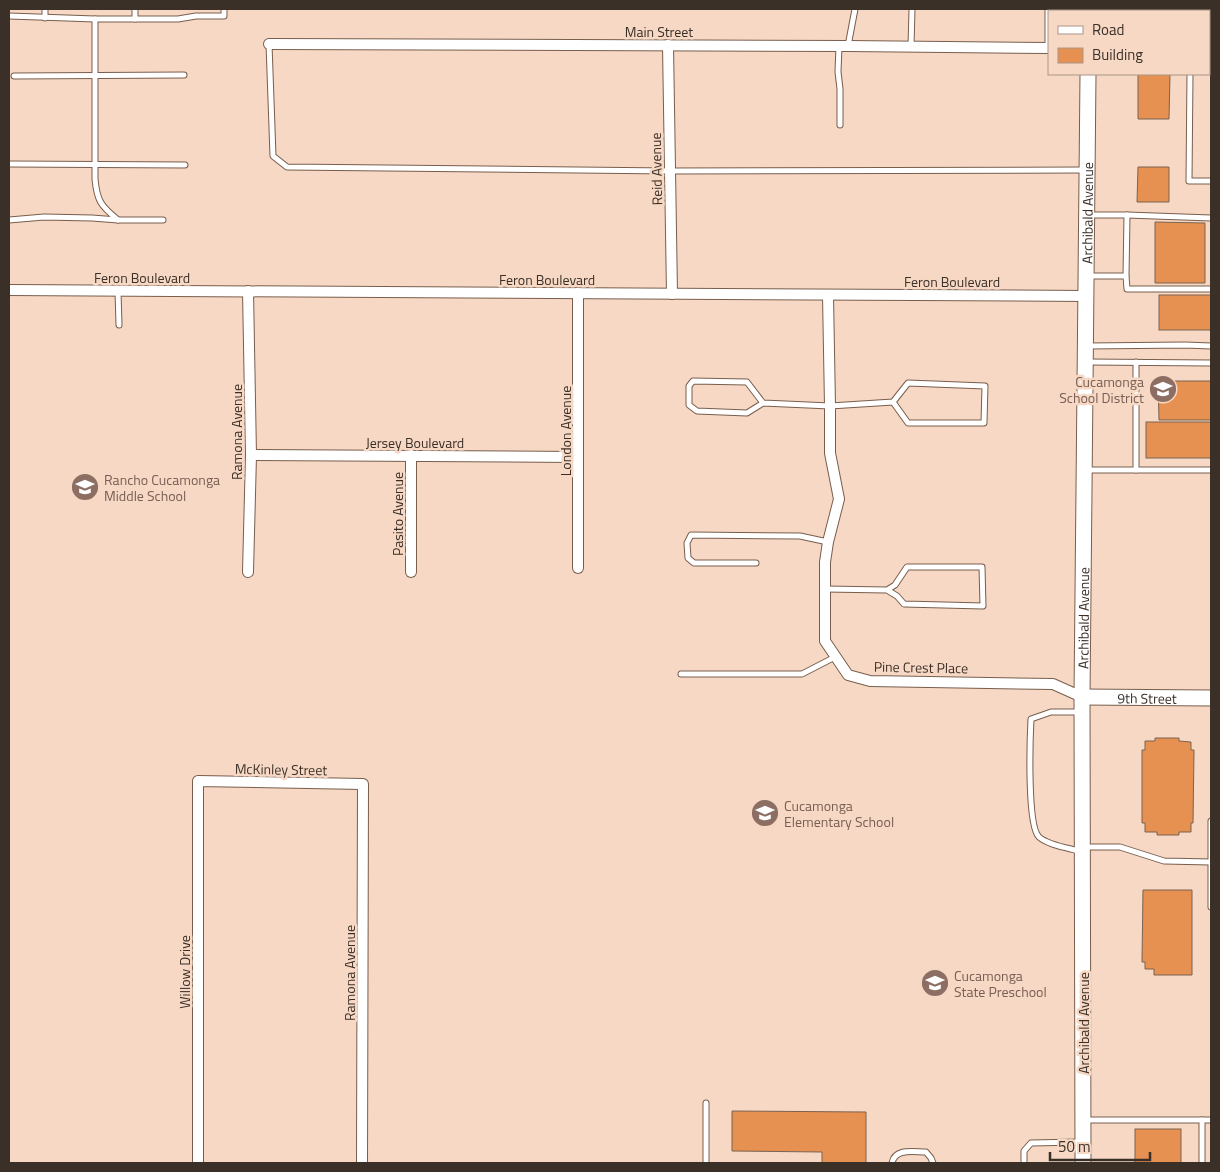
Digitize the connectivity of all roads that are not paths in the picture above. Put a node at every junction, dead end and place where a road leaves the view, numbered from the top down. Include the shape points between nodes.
1 (46, 9) edge
2 (135, 9) edge
3 (224, 9) edge
4 (855, 9) edge
5 (912, 9) edge
6 (1048, 9) edge
7 (9, 16) edge
8 (46, 18) junction
9 (95, 19) junction
10 (135, 19) junction
11 (269, 44) joint
12 (668, 45) junction
13 (843, 46) junction
14 (911, 47) junction
15 (1048, 48) edge
16 (184, 75) dead end
17 (1088, 75) edge
18 (1190, 75) edge
19 (14, 76) dead end
20 (95, 76) junction
21 (840, 125) dead end
22 (10, 164) edge
23 (95, 164) junction
24 (185, 165) dead end
25 (1087, 170) junction
26 (670, 172) junction
27 (1211, 181) edge
28 (1086, 215) junction
29 (1127, 215) junction
30 (1211, 218) edge
31 (9, 220) edge
32 (118, 220) junction
33 (163, 220) dead end
34 (1086, 276) junction
35 (1126, 276) junction
36 (1211, 289) edge
37 (9, 290) edge
38 (118, 291) junction
39 (248, 291) junction
40 (578, 293) junction
41 (672, 294) junction
42 (828, 295) junction
43 (1086, 296) junction
44 (119, 325) dead end
45 (1085, 346) junction
46 (1211, 346) edge
47 (1085, 362) junction
48 (1136, 362) junction
49 (1211, 363) edge
50 (893, 402) junction
51 (763, 403) junction
52 (830, 406) junction
53 (251, 455) junction
54 (411, 455) junction
55 (578, 457) junction
56 (1084, 470) junction
57 (1136, 470) junction
58 (1211, 470) edge
59 (828, 542) junction
60 (756, 564) dead end
61 (578, 568) dead end
62 (248, 572) dead end
63 (411, 572) dead end
64 (825, 589) junction
65 (887, 590) junction
66 (835, 656) junction
67 (681, 674) dead end
68 (1211, 698) edge
69 (1082, 704) junction
70 (198, 781) joint
71 (363, 784) joint
72 (1211, 821) edge
73 (1082, 849) junction
74 (1211, 862) edge
75 (1211, 907) edge
76 (706, 1103) dead end
77 (1083, 1120) junction
78 (1202, 1120) junction
79 (1211, 1120) edge
80 (1083, 1142) junction
81 (198, 1163) edge
82 (362, 1163) edge
83 (706, 1163) edge
84 (892, 1163) edge
85 (933, 1163) edge
86 (1024, 1163) edge
87 (1083, 1163) edge
88 (1202, 1163) edge

1 - 8 lane
2 - 10 lane
3 - 10 lane via 224,16
4 - 13 lane
5 - 14 lane
6 - 15 lane
7 - 8 lane
8 - 9 lane
9 - 10 lane
9 - 20 lane
11 - 12 street, Main Street
11 - 26 lane via 273,156 286,167
12 - 13 street, Main Street
12 - 26 street, Reid Avenue
13 - 14 street, Main Street
13 - 21 lane via 838,72
14 - 15 street, Main Street
16 - 20 lane
17 - 25 main road, Archibald Avenue
18 - 27 lane via 1189,181
19 - 20 lane
20 - 23 lane
22 - 23 lane
23 - 24 lane
23 - 32 lane via 96,191 100,202
25 - 26 lane
25 - 28 main road, Archibald Avenue
26 - 41 street, Reid Avenue
28 - 29 lane
28 - 34 main road, Archibald Avenue
29 - 30 lane
29 - 35 lane
31 - 32 lane via 44,217
32 - 33 lane
34 - 35 lane
34 - 43 main road, Archibald Avenue
35 - 36 lane via 1127,289
37 - 38 street, Feron Boulevard
38 - 39 street, Feron Boulevard
38 - 44 lane
39 - 40 street, Feron Boulevard
39 - 53 street, Ramona Avenue
40 - 41 street, Feron Boulevard
40 - 55 street, London Avenue
41 - 42 street, Feron Boulevard
42 - 43 street, Feron Boulevard
42 - 52 street, Pine Crest Place
43 - 45 main road, Archibald Avenue
45 - 46 lane
45 - 47 main road, Archibald Avenue
47 - 48 lane
47 - 56 main road, Archibald Avenue
48 - 49 lane
48 - 57 lane
50 - 50 lane via 908,423 984,423 985,386 908,384
50 - 52 lane
51 - 51 lane via 747,413 697,411 689,405 689,386 693,381 747,382
51 - 52 lane
52 - 59 street, Pine Crest Place via 830,453 839,500
53 - 54 street, Jersey Boulevard
53 - 62 street, Ramona Avenue
54 - 55 street, Jersey Boulevard
54 - 63 street, Pasito Avenue
55 - 61 street, London Avenue
56 - 57 lane
56 - 69 main road, Archibald Avenue
57 - 58 lane
59 - 60 lane via 800,536 691,535 687,543 688,558 694,563
59 - 64 street, Pine Crest Place
64 - 65 lane
64 - 66 street, Pine Crest Place via 825,641
65 - 65 lane via 904,604 983,606 982,567 907,566 895,585
66 - 67 lane via 802,674
66 - 69 street, Pine Crest Place via 848,676 870,681 1053,684
68 - 69 main road, 9th Street
69 - 73 main road, Archibald Avenue
69 - 73 lane via 1031,719 1030,753 1035,831 1049,842
70 - 71 street, McKinley Street
70 - 81 street, Willow Drive
71 - 82 street, Ramona Avenue
72 - 74 lane
73 - 74 lane via 1120,847 1164,861
73 - 77 main road, Archibald Avenue
74 - 75 lane
76 - 83 lane
77 - 78 lane
77 - 80 main road, Archibald Avenue
78 - 79 lane
78 - 88 lane
80 - 86 lane via 1031,1143 1024,1151
80 - 87 main road, Archibald Avenue
84 - 85 lane via 895,1155 902,1152 926,1152

